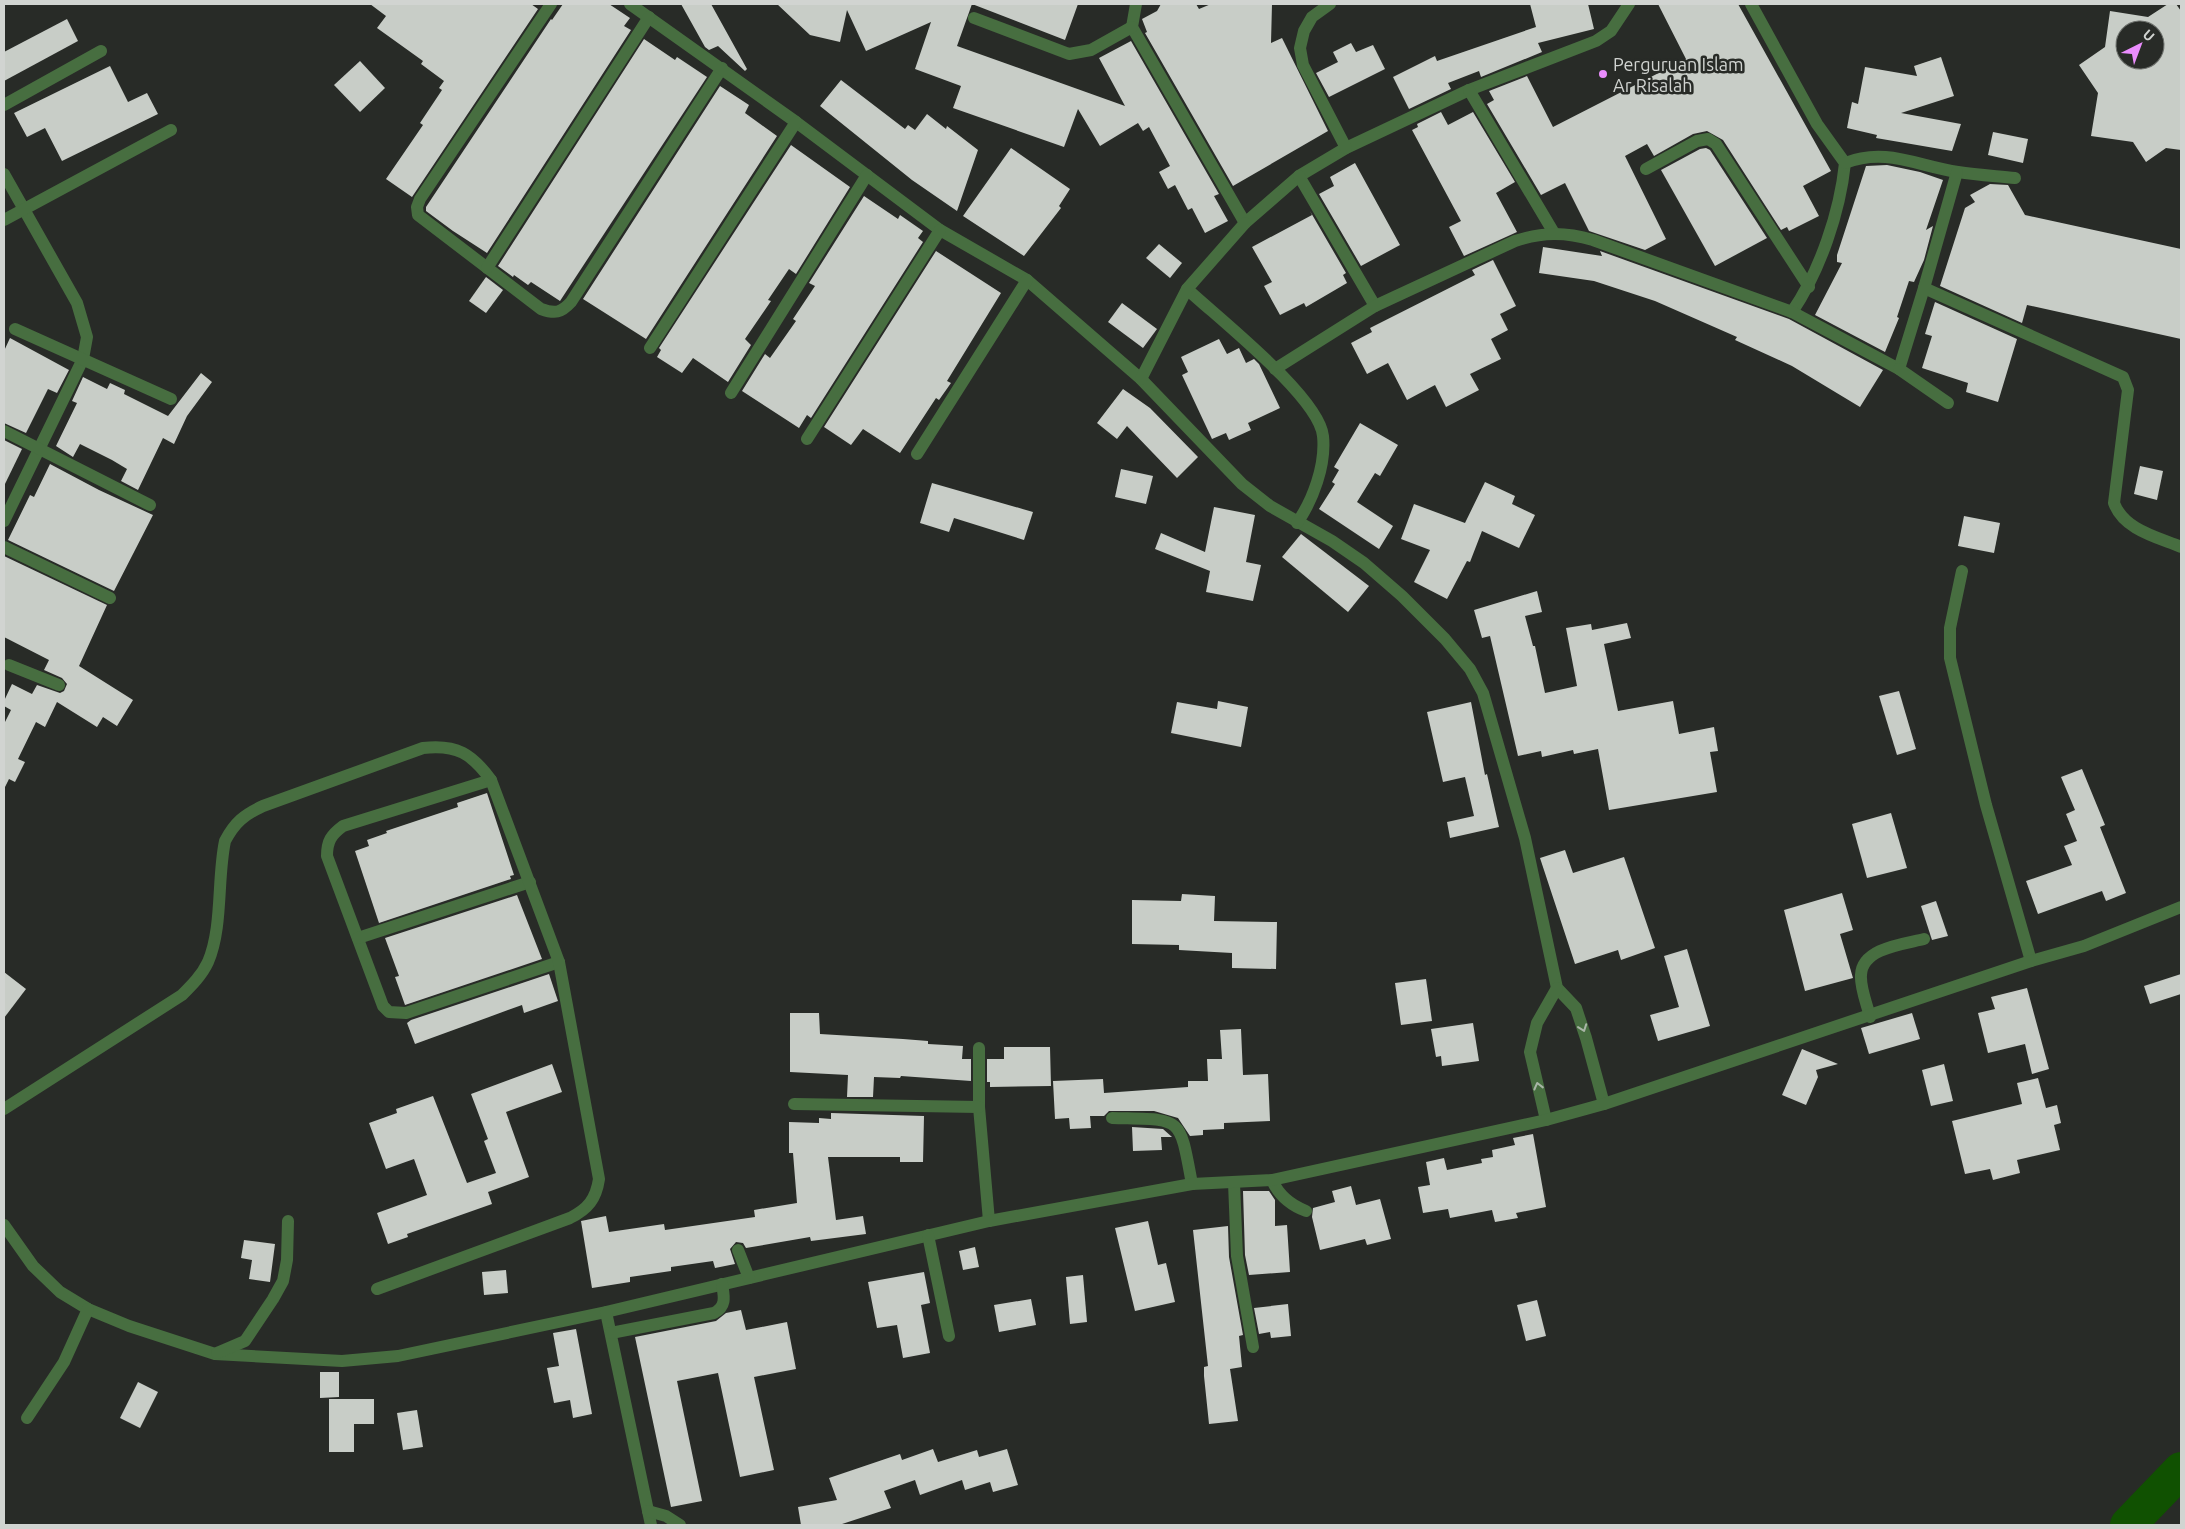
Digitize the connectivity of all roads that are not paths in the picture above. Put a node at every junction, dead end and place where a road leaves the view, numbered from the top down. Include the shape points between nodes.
1 (550, 4) edge
2 (630, 4) edge
3 (1136, 4) edge
4 (1327, 4) edge
5 (1629, 4) edge
6 (1750, 4) edge
7 (649, 18) junction
8 (974, 18) dead end
9 (1132, 27) junction
10 (101, 52) dead end
11 (722, 68) junction
12 (1469, 90) junction
13 (4, 104) edge
14 (796, 122) junction
15 (171, 130) dead end
16 (1346, 148) junction
17 (1845, 163) junction
18 (1646, 169) dead end
19 (1957, 172) junction
20 (4, 174) edge
21 (867, 175) junction
22 (1299, 176) junction
23 (2015, 178) dead end
24 (24, 209) junction
25 (4, 220) edge
26 (1245, 223) junction
27 (940, 230) junction
28 (1554, 233) junction
29 (488, 268) junction
30 (1027, 280) junction
31 (1809, 287) junction
32 (1924, 288) junction
33 (1187, 289) junction
34 (1375, 306) junction
35 (1792, 312) junction
36 (15, 330) dead end
37 (650, 348) dead end
38 (82, 359) junction
39 (1275, 369) junction
40 (1899, 369) junction
41 (1141, 379) junction
42 (731, 394) dead end
43 (171, 399) dead end
44 (1948, 403) dead end
45 (4, 431) edge
46 (807, 439) dead end
47 (38, 449) junction
48 (917, 454) dead end
49 (150, 505) dead end
50 (4, 521) edge
51 (1297, 523) junction
52 (4, 547) edge
53 (2181, 547) edge
54 (1962, 571) dead end
55 (110, 598) dead end
56 (6, 667) edge
57 (59, 685) dead end
58 (491, 780) junction
59 (530, 882) junction
60 (2181, 907) edge
61 (358, 938) junction
62 (1924, 939) dead end
63 (2031, 961) junction
64 (559, 962) junction
65 (1557, 988) junction
66 (1870, 1017) junction
67 (979, 1048) dead end
68 (794, 1104) dead end
69 (1604, 1104) junction
70 (979, 1107) junction
71 (4, 1109) edge
72 (1112, 1118) dead end
73 (1546, 1120) junction
74 (1272, 1180) junction
75 (1234, 1183) junction
76 (1192, 1184) junction
77 (1306, 1211) dead end
78 (288, 1221) dead end
79 (988, 1222) junction
80 (4, 1225) edge
81 (928, 1235) junction
82 (738, 1250) dead end
83 (749, 1278) junction
84 (722, 1284) junction
85 (377, 1289) dead end
86 (88, 1308) junction
87 (606, 1312) junction
88 (611, 1333) junction
89 (949, 1336) dead end
90 (1253, 1347) dead end
91 (214, 1354) junction
92 (27, 1418) dead end
93 (648, 1511) junction
94 (651, 1525) edge
95 (680, 1525) edge

1 - 29 street via 417,207 418,215
2 - 7 street
3 - 9 street
4 - 16 street via 1312,17 1300,48 1303,65
5 - 12 street via 1610,30 1596,41
6 - 17 street via 1817,124
7 - 11 street
7 - 29 street
8 - 9 street via 1070,54 1091,50
9 - 26 street
10 - 13 street
11 - 14 street
11 - 29 street via 563,311 552,313 541,309
12 - 16 street
12 - 28 street
14 - 21 street
14 - 37 street
15 - 24 street
16 - 22 street
17 - 19 street via 1861,156 1878,155
17 - 31 street via 1836,211
18 - 31 street via 1696,142 1708,139 1716,144
19 - 23 street
19 - 32 street
20 - 24 street
21 - 27 street
21 - 42 street
22 - 26 street
22 - 34 street
24 - 25 street
24 - 38 street via 78,303 87,337
26 - 33 street
27 - 30 street
27 - 46 street
28 - 34 street via 1515,241
28 - 35 street via 1575,234
30 - 41 street
30 - 48 street
31 - 35 street
32 - 40 street
32 - 53 street via 2124,377 2128,390 2114,503 2117,511 2132,526
33 - 39 street
33 - 41 street
34 - 39 street
35 - 40 street
36 - 38 street
38 - 43 street
38 - 47 street
39 - 51 street via 1318,419 1323,436 1323,454 1309,505
40 - 44 street
41 - 51 street via 1242,484
45 - 47 street
47 - 49 street
47 - 50 street
51 - 65 street via 1364,563 1445,639 1470,669 1483,693 1525,838
52 - 55 street
54 - 63 street via 1950,628 1950,658 1986,805
56 - 57 street
58 - 59 street
58 - 61 street via 343,826 331,835 327,856
58 - 71 street via 478,762 461,751 440,746 423,748 243,816 233,825 225,841 214,945 197,980 182,995
59 - 61 street
59 - 64 street
60 - 63 street via 2084,946
61 - 64 street via 383,1006 397,1014
62 - 66 street via 1881,950 1862,966 1861,976
63 - 66 street
64 - 85 street via 599,1179 591,1204 570,1218
65 -> 69 street via 1576,1008
73 -> 65 street via 1530,1052 1537,1023
66 - 69 street
67 - 70 street
68 - 70 street
69 - 73 street
70 - 79 street
72 - 76 street via 1172,1122 1180,1129 1184,1140
73 - 74 street
74 - 75 street
74 - 77 street via 1288,1202
75 - 76 street
75 - 90 street via 1238,1256
76 - 79 street
78 - 91 street via 283,1281 273,1299 245,1341
79 - 81 street
80 - 86 street via 33,1266 60,1292
81 - 83 street
81 - 89 street
82 - 83 street
83 - 84 street
84 - 87 street
84 - 88 street via 724,1299 714,1313
86 - 91 street via 129,1326
86 - 92 street via 64,1362
87 - 88 street
87 - 91 street via 398,1356 342,1361
88 - 93 street
93 - 94 street
93 - 95 street via 666,1516

